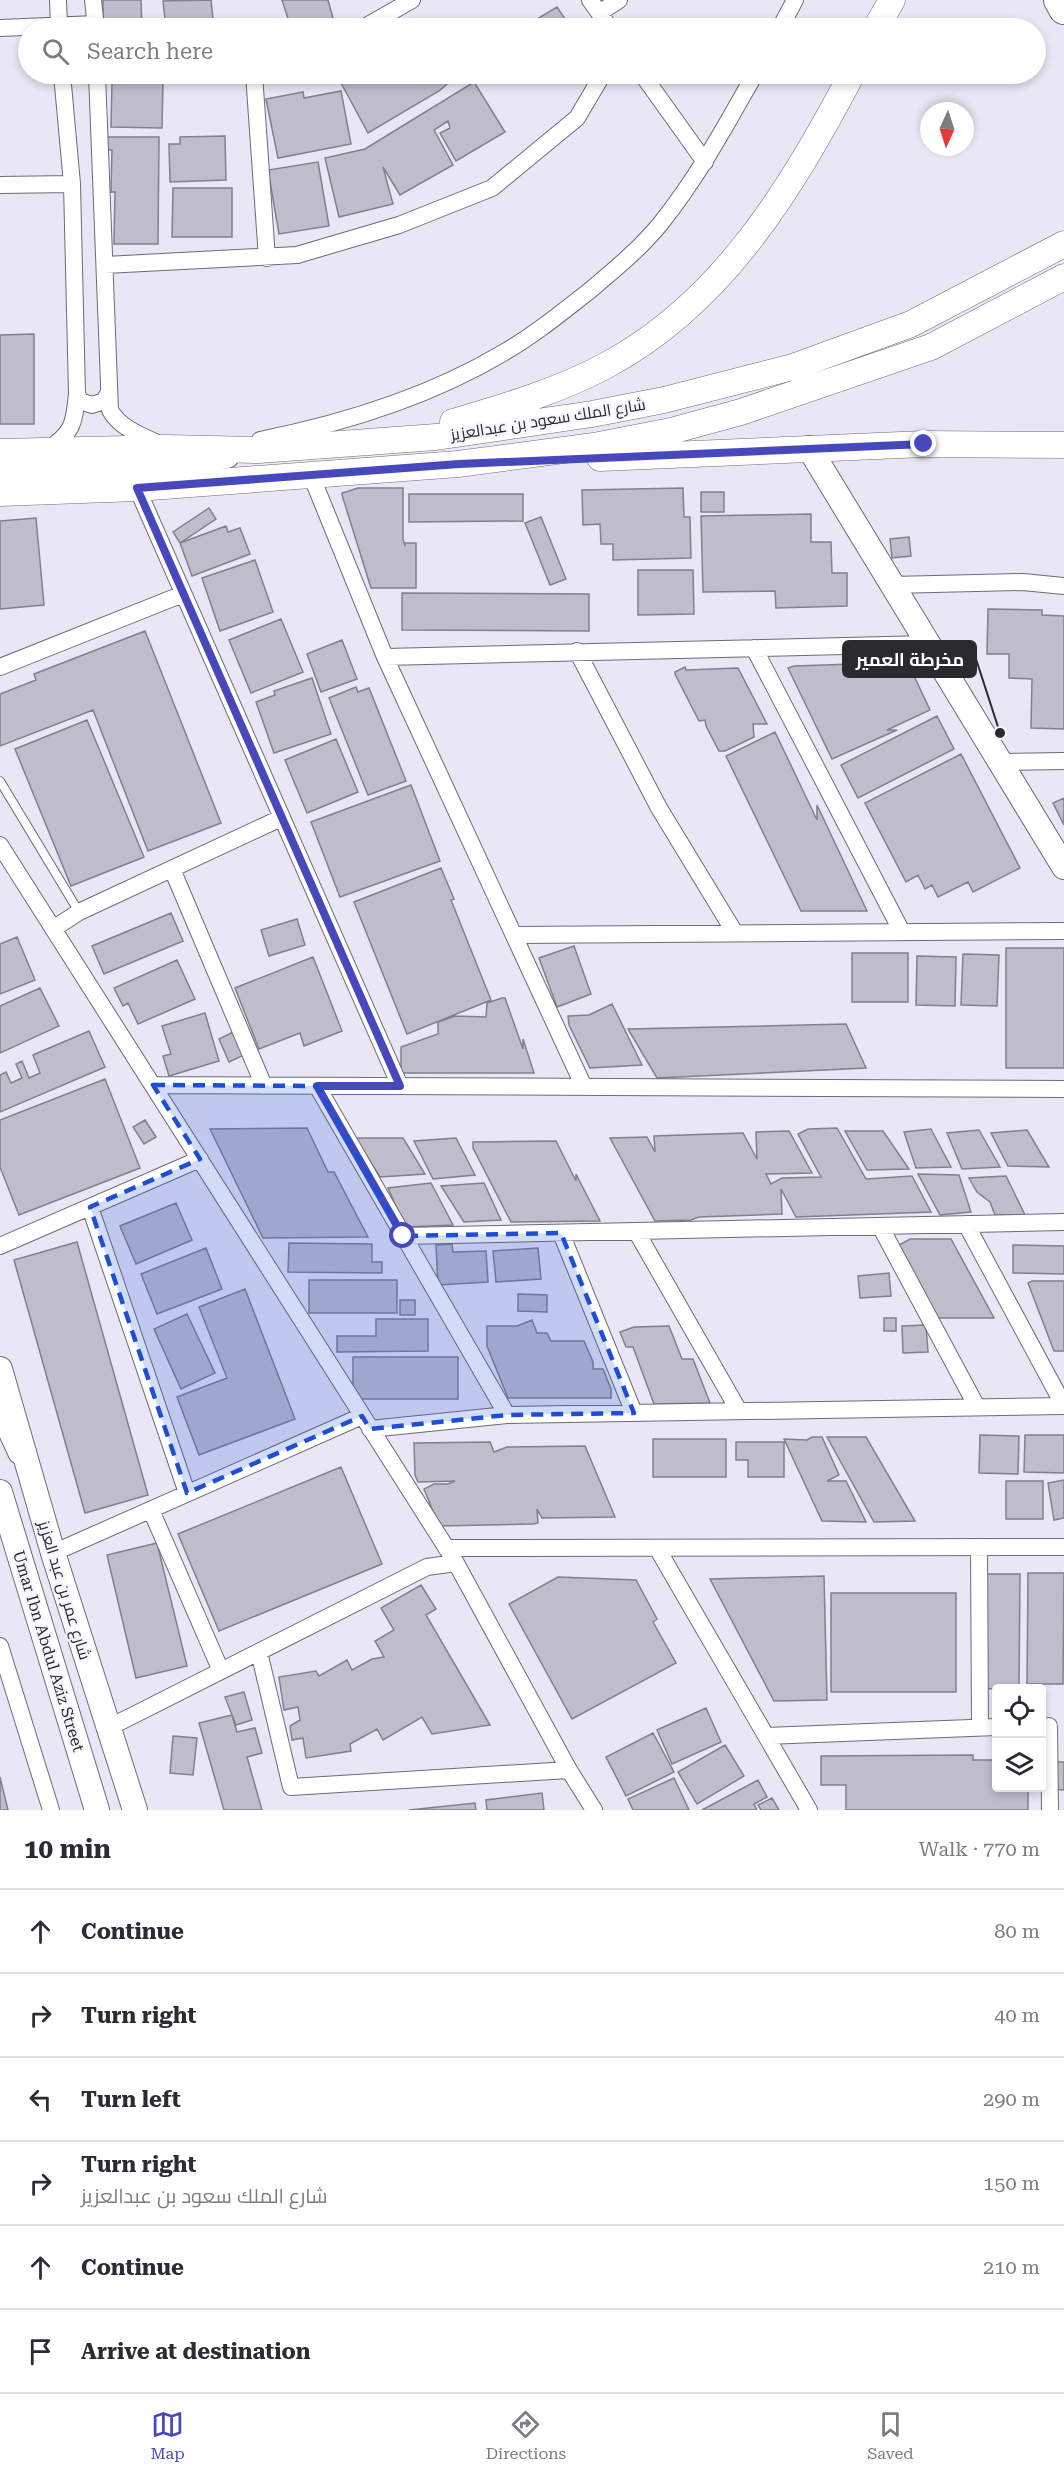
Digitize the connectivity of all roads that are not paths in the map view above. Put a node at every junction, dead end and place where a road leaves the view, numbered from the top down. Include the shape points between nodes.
1 (58, 0) edge
2 (93, 0) edge
3 (412, 0) edge
4 (620, 0) edge
5 (1059, 0) edge
6 (790, 3) edge
7 (594, 7) edge
8 (1064, 9) edge
9 (58, 18) edge
10 (95, 18) edge
11 (380, 18) edge
12 (784, 18) edge
13 (0, 28) edge
14 (18, 28) edge
15 (63, 84) edge
16 (97, 84) edge
17 (255, 84) edge
18 (597, 84) edge
19 (649, 84) edge
20 (749, 84) edge
21 (846, 84) edge
22 (705, 162) junction
23 (72, 184) junction
24 (0, 185) edge
25 (1064, 244) edge
26 (267, 258) junction
27 (105, 265) junction
28 (1064, 277) edge
29 (77, 394) junction
30 (108, 394) junction
31 (324, 444) junction
32 (1064, 445) edge
33 (199, 447) junction
34 (167, 448) junction
35 (808, 448) junction
36 (47, 450) junction
37 (259, 450) junction
38 (0, 452) edge
39 (459, 464) junction
40 (311, 475) junction
41 (137, 488) junction
42 (3, 490) edge
43 (892, 585) junction
44 (1064, 586) edge
45 (183, 594) junction
46 (928, 645) junction
47 (754, 648) junction
48 (577, 651) junction
49 (385, 657) junction
50 (0, 667) edge
51 (1064, 761) edge
52 (1000, 762) junction
53 (0, 781) edge
54 (282, 818) junction
55 (0, 845) edge
56 (1064, 867) edge
57 (172, 869) junction
58 (79, 912) junction
59 (53, 929) junction
60 (1064, 931) edge
61 (902, 932) junction
62 (735, 933) junction
63 (514, 935) junction
64 (153, 1085) junction
65 (264, 1086) junction
66 (317, 1086) junction
67 (400, 1086) junction
68 (584, 1087) junction
69 (1064, 1089) edge
70 (200, 1160) junction
71 (90, 1207) junction
72 (1064, 1222) edge
73 (966, 1224) junction
74 (880, 1226) junction
75 (636, 1231) junction
76 (561, 1233) junction
77 (403, 1236) junction
78 (0, 1246) edge
79 (0, 1369) edge
80 (1064, 1406) edge
81 (977, 1407) junction
82 (739, 1411) junction
83 (634, 1413) junction
84 (507, 1415) junction
85 (0, 1418) edge
86 (366, 1422) junction
87 (35, 1491) junction
88 (0, 1492) edge
89 (187, 1493) junction
90 (151, 1510) junction
91 (979, 1547) junction
92 (1064, 1547) edge
93 (446, 1548) junction
94 (657, 1548) junction
95 (53, 1553) junction
96 (456, 1563) junction
97 (0, 1646) edge
98 (259, 1652) junction
99 (222, 1671) junction
100 (1051, 1726) edge
101 (108, 1728) junction
102 (988, 1728) edge
103 (766, 1736) junction
104 (569, 1770) junction
105 (98, 1807) edge
106 (51, 1810) edge
107 (135, 1810) edge
108 (594, 1810) edge
109 (809, 1810) edge
110 (1050, 1810) edge

1 - 9 street
2 - 10 street
3 - 11 street
4 - 7 street
5 - 8 highway
6 - 12 street
13 - 14 street
15 - 23 street
16 - 27 street
17 - 26 street
18 - 26 street via 577,118 492,188 399,225 297,255
19 - 22 street
20 - 22 street
21 - 31 main road via 797,174 761,228 710,287 662,329 607,365 503,407 434,426
22 - 33 street via 660,225 612,272 504,353 385,407 256,441
23 - 24 street
23 - 29 street
25 - 31 main road, شارع الملك سعود بن عبدالعزيز via 911,324 793,367 592,414 436,437
26 - 27 street
27 - 30 street
28 - 39 main road, شارع الملك سعود بن عبدالعزيز via 931,347 741,412 594,446
29 - 30 street via 80,401 92,405 104,401
29 - 36 street via 70,430
30 - 34 street via 115,419
31 - 37 main road, شارع الملك سعود بن عبدالعزيز
32 - 35 main road
33 - 34 main road, شارع الملك سعود بن عبدالعزيز
33 - 37 main road, شارع الملك سعود بن عبدالعزيز
34 - 36 main road, شارع الملك سعود بن عبدالعزيز
35 - 39 main road
35 - 43 main road
36 - 38 main road, شارع الملك سعود بن عبدالعزيز
37 - 42 main road
39 - 40 main road, شارع الملك سعود بن عبدالعزيز
40 - 41 main road, شارع الملك سعود بن عبدالعزيز
40 - 49 street
41 - 42 main road, شارع الملك سعود بن عبدالعزيز
41 - 45 street
43 - 44 street via 1023,582
43 - 46 main road
45 - 50 street
45 - 54 street
46 - 47 street
46 - 52 main road
47 - 48 street
47 - 61 street
48 - 49 street
48 - 62 street via 659,808
49 - 63 street
51 - 52 street
52 - 56 main road
53 - 58 lane
54 - 57 street
54 - 67 street
55 - 59 street
57 - 58 street
57 - 65 street
58 - 59 street
59 - 64 street
60 - 61 street
61 - 62 street
62 - 63 street
63 - 68 street
64 - 65 street
64 - 70 street
65 - 66 street
66 - 67 street
66 - 77 street
67 - 68 street
68 - 69 street
70 - 71 street
70 - 86 street
71 - 78 street
71 - 89 street
72 - 73 street
73 - 74 street
73 - 80 street
74 - 75 street
74 - 81 street
75 - 76 street
75 - 82 street
76 - 77 street
76 - 83 street
77 - 84 street
79 - 87 main road, شارع عمر بن عبد العزيز
80 - 81 street
81 - 82 street
82 - 83 street
83 - 84 street
84 - 86 street
85 - 87 street
86 - 89 street
86 - 93 street
87 - 95 main road, شارع عمر بن عبد العزيز
88 - 105 main road, Umar Ibn Abdul Aziz Street
89 - 90 street
90 - 95 street
90 - 99 street
91 - 92 street
91 - 94 street
91 - 102 street
93 - 94 street
93 - 96 street
94 - 103 street
95 - 101 main road, شارع عمر بن عبد العزيز
96 - 98 street via 427,1567
96 - 104 street
97 - 106 street
98 - 99 street
98 - 104 street via 291,1786
99 - 101 street
100 - 110 street
101 - 107 main road, شارع عمر بن عبد العزيز
102 - 103 street
103 - 109 street
104 - 108 street

